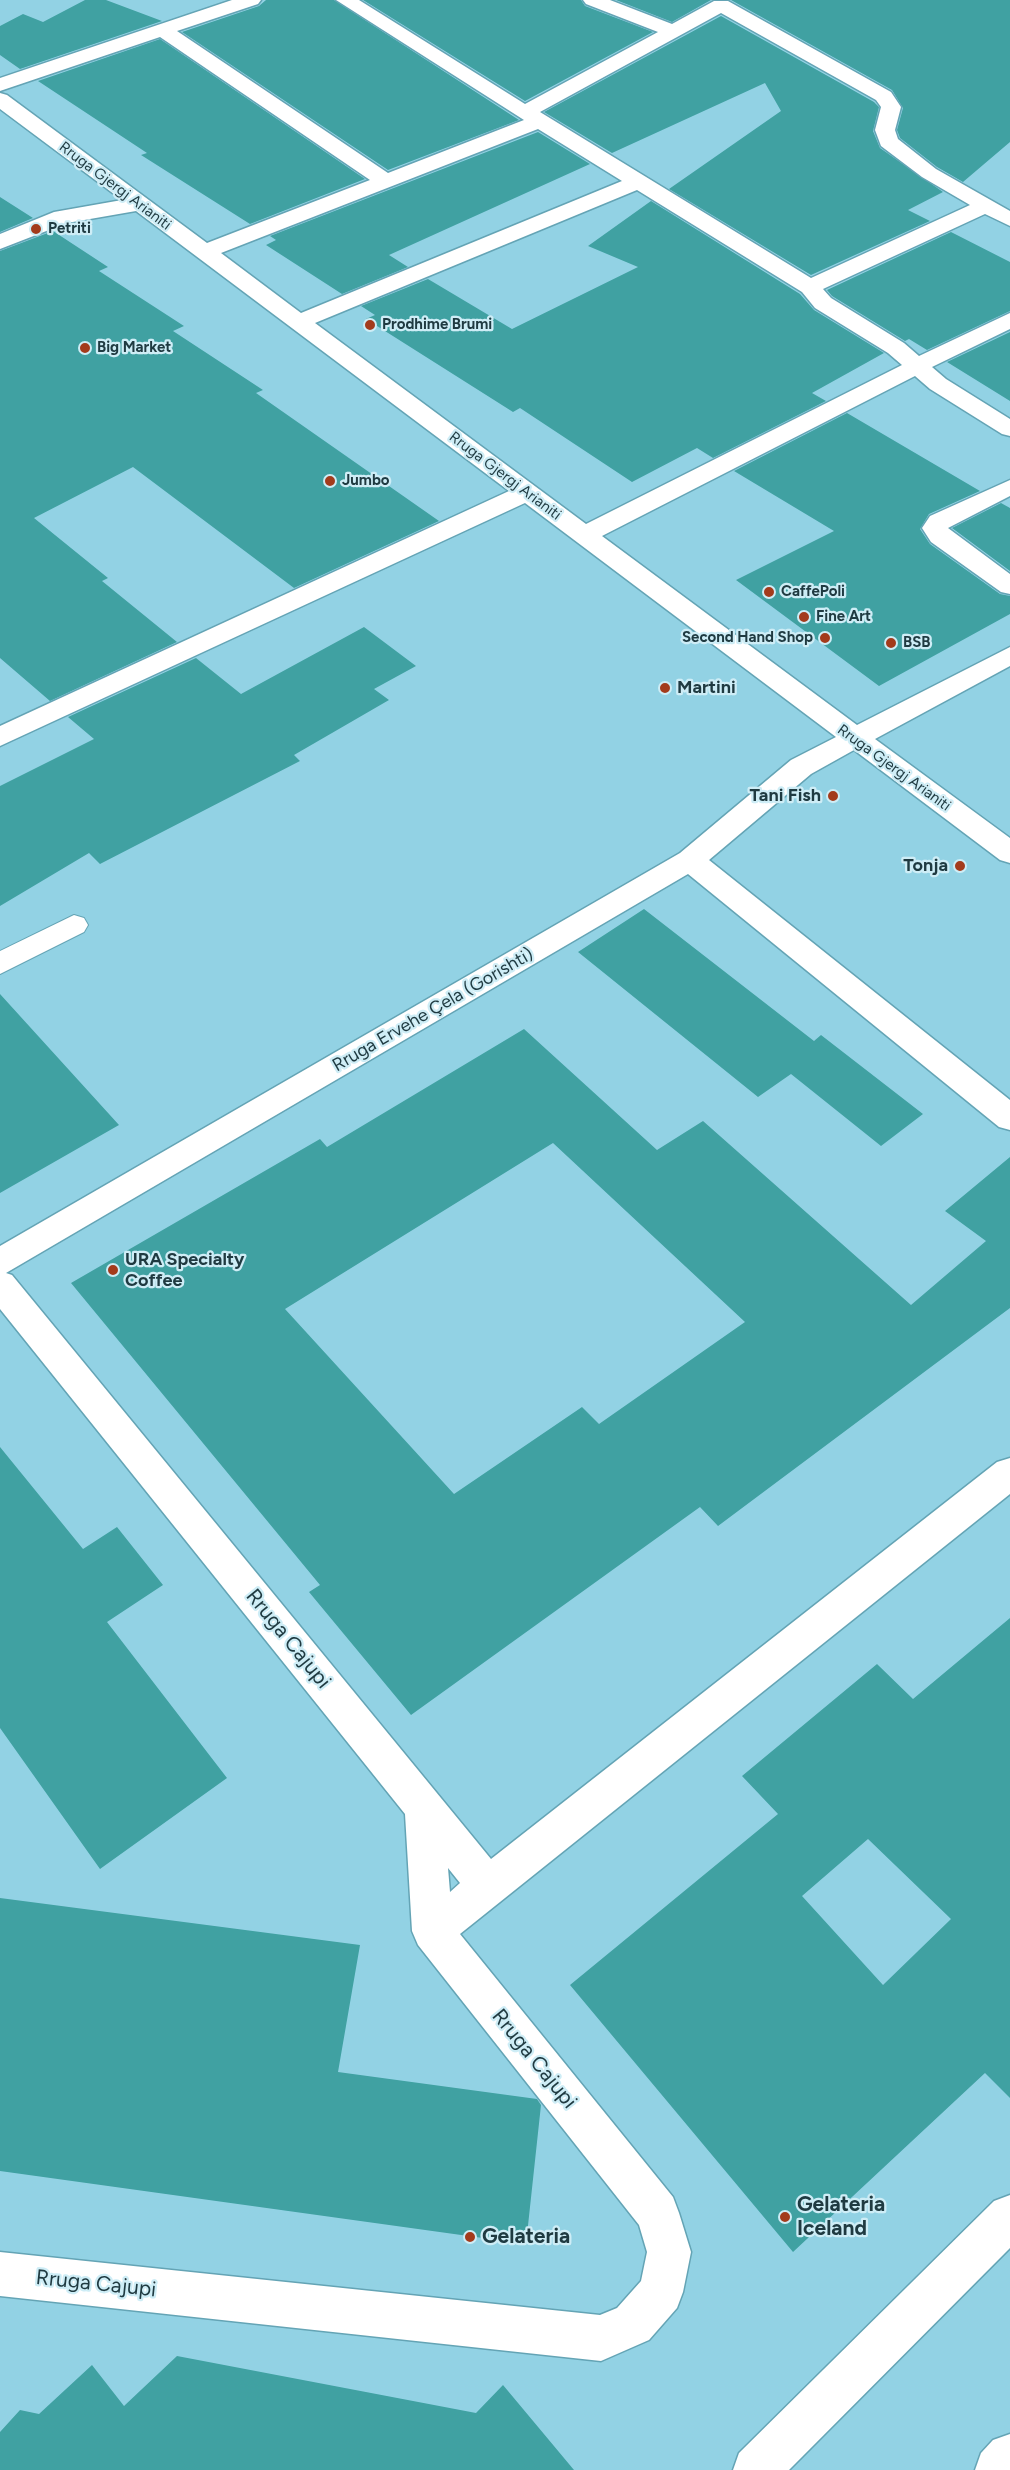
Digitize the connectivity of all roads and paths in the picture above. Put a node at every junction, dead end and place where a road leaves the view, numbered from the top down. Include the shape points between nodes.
1 (251, 0) edge
2 (346, 0) edge
3 (593, 0) edge
4 (726, 3) edge
5 (162, 30) junction
6 (674, 31) junction
7 (0, 85) edge
8 (0, 99) edge
9 (532, 117) junction
10 (386, 181) junction
11 (638, 182) junction
12 (139, 204) junction
13 (986, 206) junction
14 (1010, 220) edge
15 (0, 242) edge
16 (204, 252) junction
17 (810, 287) junction
18 (1010, 320) edge
19 (298, 322) junction
20 (917, 366) junction
21 (1010, 429) edge
22 (1010, 487) edge
23 (528, 492) junction
24 (584, 535) junction
25 (1010, 586) edge
26 (1010, 656) edge
27 (0, 737) edge
28 (852, 738) junction
29 (1010, 853) edge
30 (690, 860) junction
31 (74, 925) dead end
32 (0, 964) edge
33 (1010, 1118) edge
34 (0, 1262) edge
35 (0, 1285) edge
36 (1010, 1473) edge
37 (424, 1807) junction
38 (488, 1886) junction
39 (432, 1931) junction
40 (1010, 2217) edge
41 (0, 2274) edge
42 (1010, 2457) edge
43 (756, 2470) edge
44 (998, 2470) edge

1 - 5 street
2 - 9 street
3 - 6 street
4 - 6 street
4 - 13 street via 884,96 891,107 885,130 888,142 929,173
5 - 7 street
5 - 10 street
6 - 9 street
8 - 12 street, Rruga Gjergj Arianiti
9 - 10 street
9 - 11 street
10 - 16 street
11 - 17 street
11 - 19 street
12 - 15 street via 62,217
12 - 16 street, Rruga Gjergj Arianiti
13 - 14 street
13 - 17 street
16 - 19 street, Rruga Gjergj Arianiti
17 - 20 street via 823,303 896,348
18 - 20 street
19 - 23 street, Rruga Gjergj Arianiti
20 - 21 street via 938,384
20 - 24 street
22 - 25 street via 939,521 936,528 940,537
23 - 24 street, Rruga Gjergj Arianiti
23 - 27 street
24 - 28 street, Rruga Gjergj Arianiti
26 - 28 street, Rruga Ervehe Çela (Gorishti)
28 - 29 street, Rruga Gjergj Arianiti
28 - 30 street, Rruga Ervehe Çela (Gorishti) via 801,767
30 - 33 street
30 - 34 street, Rruga Ervehe Çela (Gorishti)
31 - 32 lane
35 - 37 street, Rruga Cajupi
36 - 38 street
37 - 38 street, Rruga Cajupi
37 - 39 street
38 - 39 street
39 - 41 street, Rruga Cajupi via 657,2213 669,2252 661,2292 633,2324 601,2338
40 - 43 street
42 - 44 street

